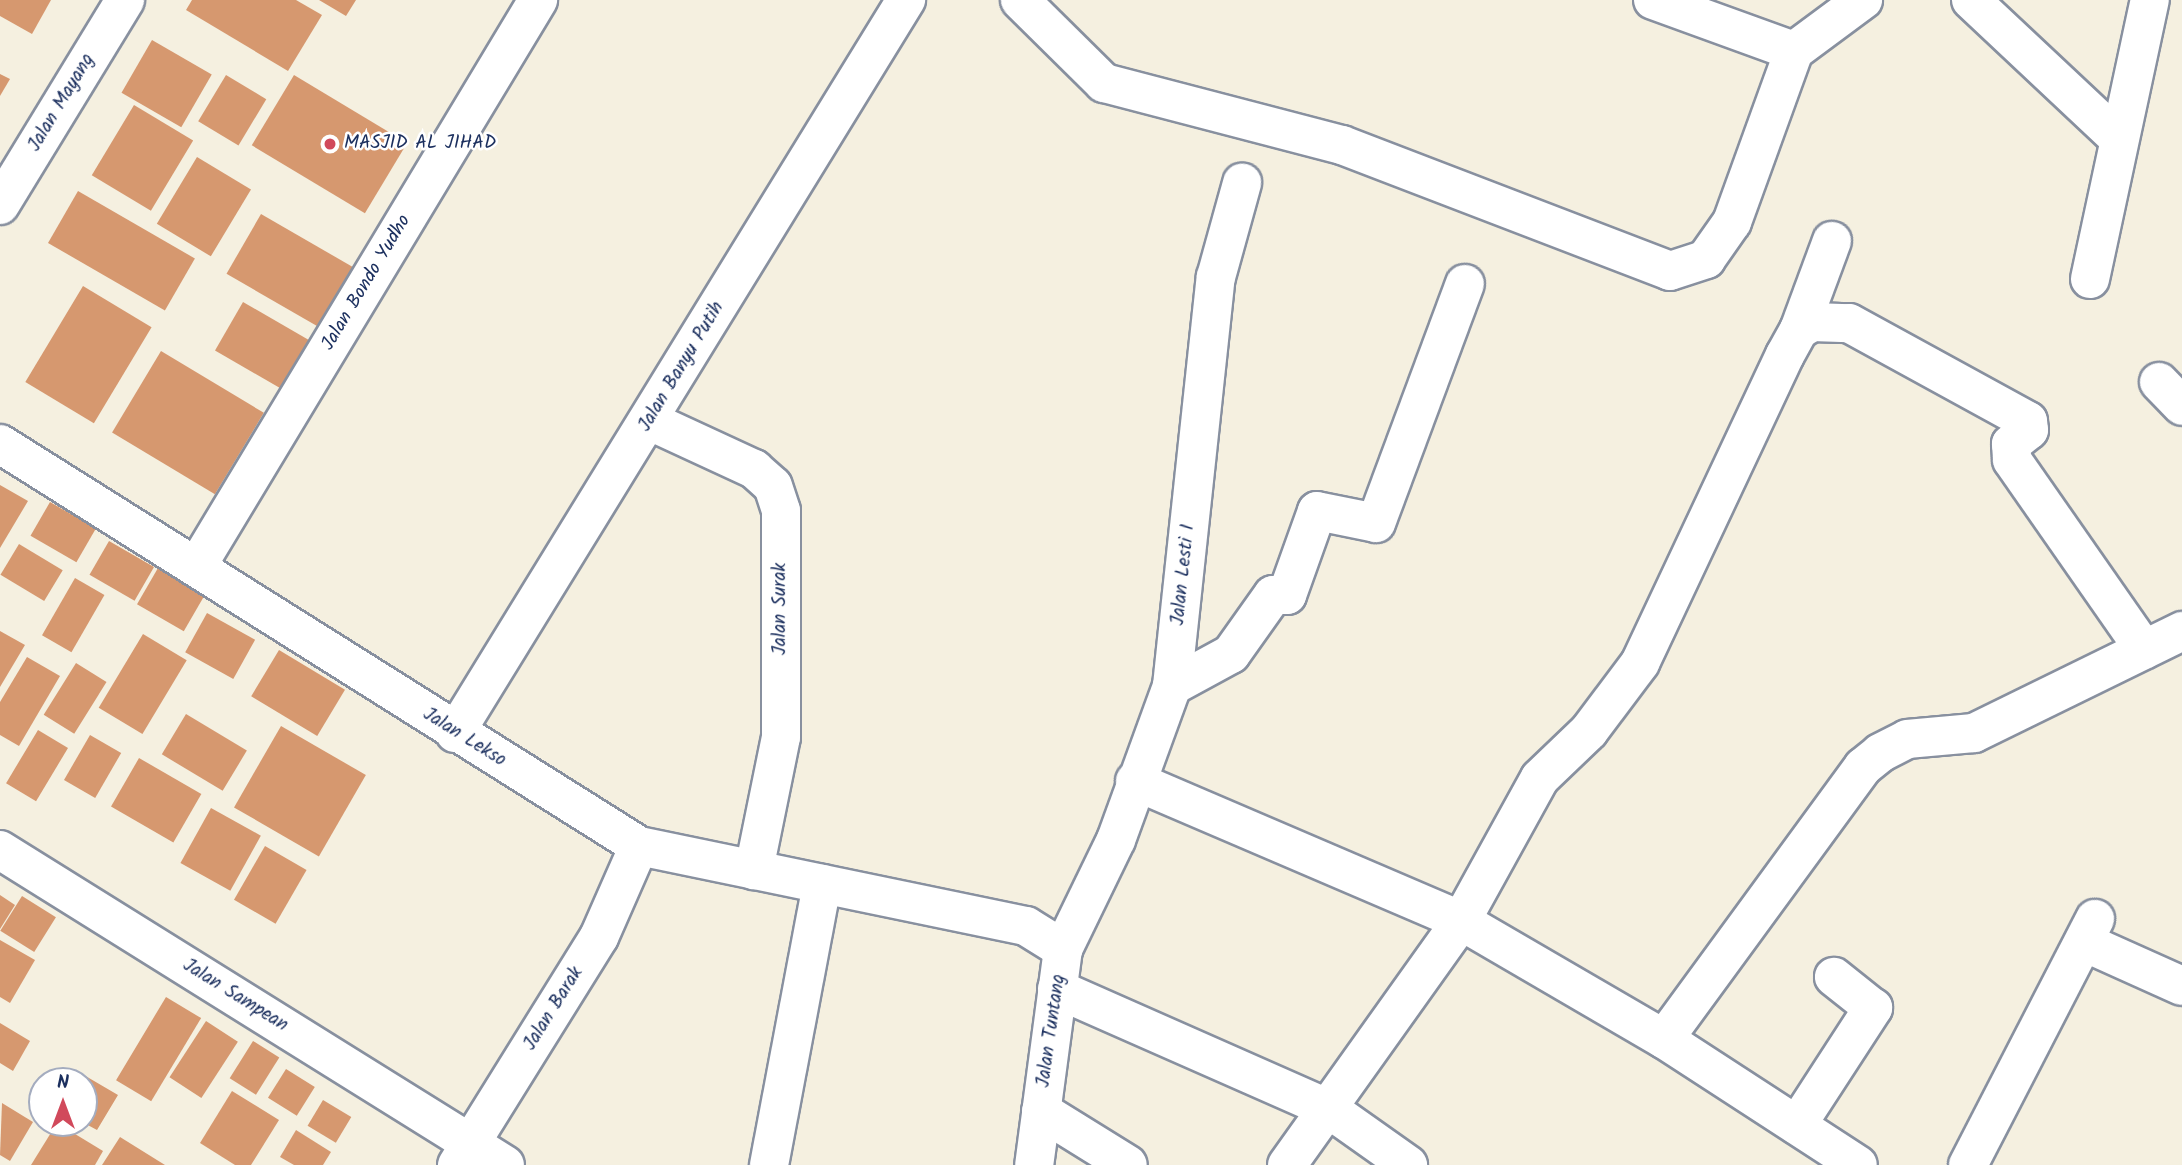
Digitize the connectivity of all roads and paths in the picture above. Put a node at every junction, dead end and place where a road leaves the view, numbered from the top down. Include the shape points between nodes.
1 (125, 0) edge
2 (538, 0) edge
3 (906, 0) edge
4 (1020, 0) edge
5 (1653, 0) edge
6 (1863, 0) edge
7 (1970, 0) edge
8 (2150, 0) edge
9 (1794, 51) junction
10 (2119, 139) junction
11 (1242, 183) dead end
12 (0, 205) edge
13 (1832, 242) dead end
14 (2091, 279) dead end
15 (1465, 284) dead end
16 (1799, 330) junction
17 (650, 421) junction
18 (0, 444) edge
19 (197, 566) junction
20 (2181, 632) edge
21 (2144, 649) junction
22 (1172, 686) junction
23 (456, 733) junction
24 (1135, 781) junction
25 (639, 846) junction
26 (0, 850) edge
27 (754, 870) junction
28 (822, 884) junction
29 (976, 916) joint
30 (1461, 920) junction
31 (1063, 949) junction
32 (1834, 977) dead end
33 (2182, 986) edge
34 (1056, 989) junction
35 (1664, 1039) junction
36 (1328, 1109) junction
37 (1041, 1111) junction
38 (1797, 1125) junction
39 (463, 1154) edge
40 (505, 1165) edge
41 (768, 1165) edge
42 (1034, 1165) edge
43 (1128, 1165) edge
44 (1287, 1165) edge
45 (1408, 1165) edge
46 (1858, 1165) edge
47 (1968, 1165) edge

1 - 12 street, Jalan Mayang
2 - 19 street, Jalan Bondo Yudho
3 - 17 street, Jalan Banyu Putih
4 - 9 street via 1104,83 1342,145 1670,271 1706,260 1732,222
5 - 9 street
6 - 9 street
7 - 10 street
8 - 10 street
10 - 14 street
11 - 22 street, Jalan Lesti I via 1216,278
13 - 16 street
15 - 22 street via 1376,523 1317,511 1287,595 1273,594 1231,653
16 - 21 street via 1832,318 1849,323 2028,421 2029,430 2011,444 2012,460
16 - 30 street via 1640,663 1589,730 1540,778
17 - 23 street, Jalan Banyu Putih
17 - 27 street, Jalan Surak via 754,469 773,486 781,511 780,737
18 - 19 street, Jalan Lekso
19 - 23 street, Jalan Lekso
20 - 21 street
21 - 35 street via 1974,733 1907,739 1863,766
22 - 24 street, Jalan Lesti I
23 - 25 street, Jalan Lekso
24 - 30 street
24 - 31 street, Jalan Lesti I via 1116,840
25 - 27 street, Jalan Lekso
25 - 39 street, Jalan Barak via 599,937
26 - 39 street, Jalan Sampean
27 - 28 street, Jalan Lekso
28 - 29 street, Jalan Lekso
28 - 41 street
29 - 31 street, Jalan Tuntang via 1026,926
30 - 35 street
30 - 36 street
31 - 34 street, Jalan Tuntang
32 - 38 street via 1872,1012
33 - 47 street via 2090,930
34 - 36 street
34 - 37 street, Jalan Tuntang
35 - 38 street
36 - 44 street
36 - 45 street
37 - 42 street, Jalan Tuntang
37 - 43 street
38 - 46 street
39 - 40 street, Jalan Sampean

